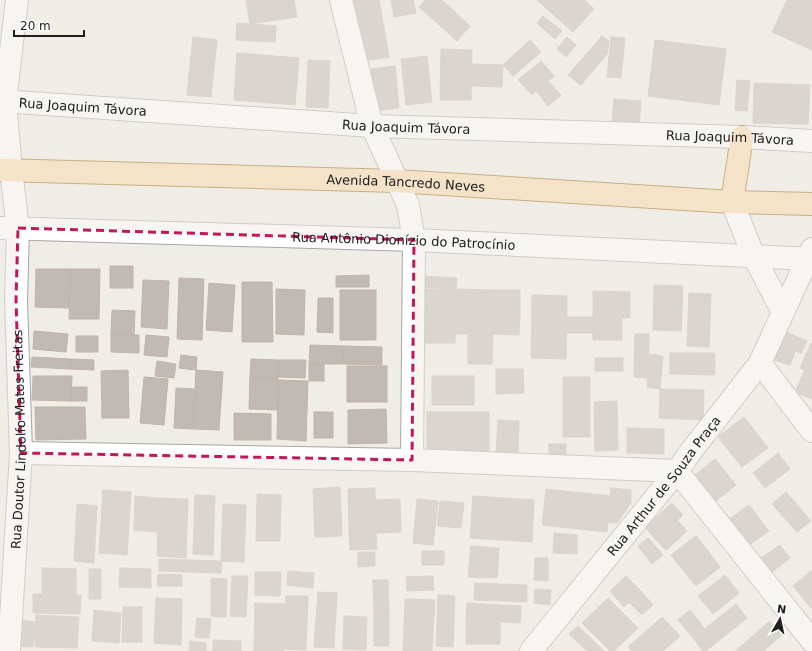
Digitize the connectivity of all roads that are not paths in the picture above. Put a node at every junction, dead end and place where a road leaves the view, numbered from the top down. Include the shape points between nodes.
1 (17, 0) edge
2 (340, 0) edge
3 (3, 101) edge
4 (372, 126) junction
5 (742, 137) junction
6 (812, 141) edge
7 (5, 170) edge
8 (396, 180) junction
9 (732, 202) junction
10 (812, 204) edge
11 (9, 228) edge
12 (414, 240) junction
13 (811, 256) edge
14 (754, 257) junction
15 (783, 312) junction
16 (760, 363) junction
17 (812, 431) edge
18 (21, 453) junction
19 (412, 460) junction
20 (677, 472) junction
21 (812, 641) edge
22 (9, 651) edge
23 (531, 651) edge

1 - 3 street, Rua Doutor Lindolfo Matos Freitas
2 - 4 street
3 - 4 street, Rua Joaquim Távora
3 - 7 street, Rua Doutor Lindolfo Matos Freitas
4 - 5 street, Rua Joaquim Távora
4 - 8 street
5 - 6 street, Rua Joaquim Távora
5 - 9 main road
7 - 8 main road, Avenida Tancredo Neves
7 - 11 street, Rua Doutor Lindolfo Matos Freitas
8 - 9 main road, Avenida Tancredo Neves
8 - 12 street via 408,205
9 - 10 main road, Avenida Tancredo Neves
9 - 14 street
11 - 12 street, Rua Antônio Dionízio do Patrocínio
11 - 18 street, Rua Doutor Lindolfo Matos Freitas via 16,300
12 - 14 street, Rua Antônio Dionízio do Patrocínio
12 - 19 street
13 - 14 street, Rua Antônio Dionízio do Patrocínio
13 - 15 street, Rua Arthur de Souza Praça
14 - 15 street
15 - 16 street, Rua Arthur de Souza Praça
16 - 17 street
16 - 20 street, Rua Arthur de Souza Praça
18 - 19 street
18 - 22 street, Rua Doutor Lindolfo Matos Freitas
19 - 20 street
20 - 21 street
20 - 23 street, Rua Arthur de Souza Praça

